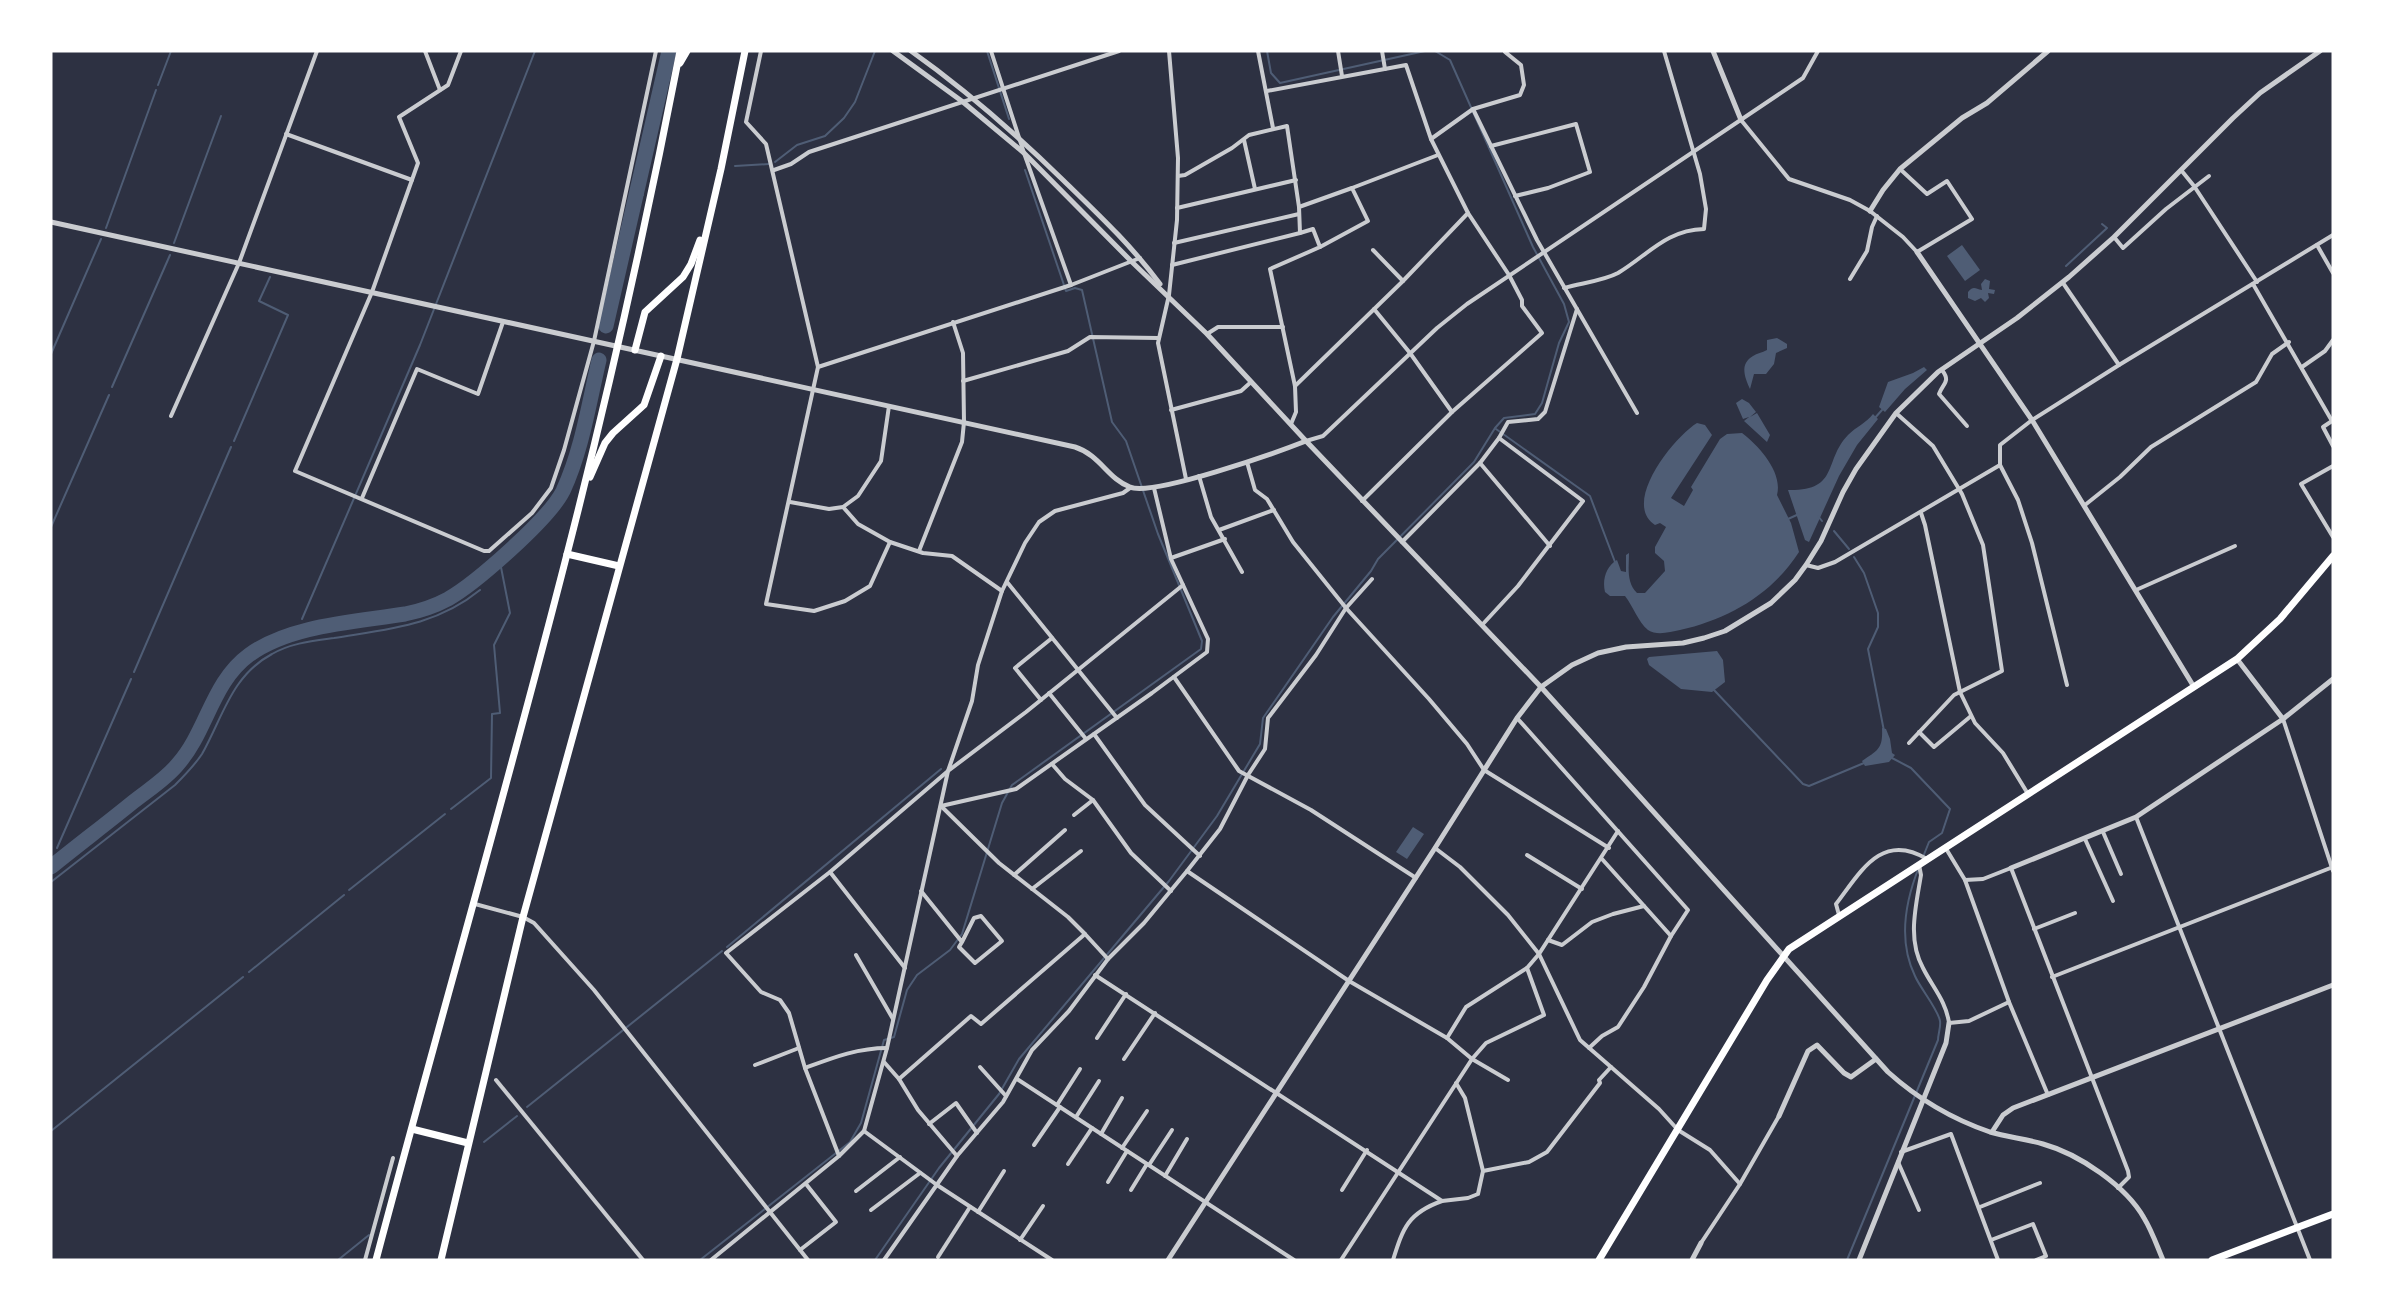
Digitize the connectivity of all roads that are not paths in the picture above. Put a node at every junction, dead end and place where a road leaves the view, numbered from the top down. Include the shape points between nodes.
1 (317, 51) edge
2 (425, 51) edge
3 (460, 51) edge
4 (656, 51) edge
5 (681, 51) edge
6 (687, 51) edge
7 (745, 51) edge
8 (760, 51) edge
9 (893, 51) edge
10 (911, 51) edge
11 (991, 51) edge
12 (1119, 51) edge
13 (1169, 51) edge
14 (1258, 51) edge
15 (1338, 51) edge
16 (1382, 51) edge
17 (1505, 51) edge
18 (1664, 51) edge
19 (1713, 51) edge
20 (1818, 51) edge
21 (2048, 51) edge
22 (2320, 51) edge
23 (677, 68) junction
24 (1385, 69) junction
25 (1342, 76) junction
26 (1003, 89) junction
27 (440, 90) junction
28 (1267, 91) junction
29 (974, 99) junction
30 (963, 102) junction
31 (1473, 109) junction
32 (1741, 120) junction
33 (1273, 128) junction
34 (286, 134) junction
35 (1019, 137) junction
36 (1431, 139) junction
37 (1244, 140) junction
38 (1491, 146) junction
39 (1024, 153) junction
40 (1693, 153) junction
41 (1438, 154) junction
42 (1899, 169) junction
43 (774, 170) junction
44 (2181, 170) junction
45 (1178, 176) junction
46 (2209, 176) dead end
47 (412, 180) junction
48 (1296, 180) junction
49 (2194, 186) junction
50 (1352, 188) junction
51 (1256, 189) junction
52 (1515, 195) junction
53 (1299, 207) junction
54 (1177, 208) junction
55 (1870, 211) junction
56 (1468, 213) junction
57 (1299, 214) junction
58 (710, 216) junction
59 (1877, 216) junction
60 (51, 222) edge
61 (1300, 233) junction
62 (2333, 235) edge
63 (2114, 237) junction
64 (1174, 244) junction
65 (2317, 245) junction
66 (1320, 247) junction
67 (1373, 250) dead end
68 (1917, 252) junction
69 (1544, 253) junction
70 (1140, 258) junction
71 (1131, 261) junction
72 (239, 263) junction
73 (1172, 265) junction
74 (2333, 273) edge
75 (1509, 275) junction
76 (1850, 279) dead end
77 (1403, 281) junction
78 (2063, 283) junction
79 (2255, 283) junction
80 (1070, 285) junction
81 (1564, 288) junction
82 (372, 292) junction
83 (1168, 295) junction
84 (1374, 309) junction
85 (1577, 309) junction
86 (503, 322) junction
87 (953, 322) junction
88 (1283, 327) junction
89 (1207, 334) junction
90 (1158, 338) junction
91 (594, 340) junction
92 (2333, 340) edge
93 (2289, 342) junction
94 (1981, 343) junction
95 (618, 345) junction
96 (635, 350) junction
97 (1410, 353) junction
98 (661, 356) junction
99 (676, 359) junction
100 (2119, 365) junction
101 (818, 367) junction
102 (2302, 367) junction
103 (1942, 370) junction
104 (963, 381) junction
105 (1251, 382) junction
106 (1295, 386) junction
107 (814, 390) junction
108 (890, 406) junction
109 (1171, 410) junction
110 (1452, 412) junction
111 (1636, 413) dead end
112 (1896, 413) junction
113 (171, 416) dead end
114 (2032, 420) junction
115 (2333, 421) edge
116 (964, 422) junction
117 (1290, 424) junction
118 (1967, 426) dead end
119 (1498, 438) junction
120 (1306, 441) junction
121 (2333, 446) edge
122 (1247, 462) junction
123 (1480, 463) junction
124 (2000, 465) junction
125 (2333, 466) edge
126 (1199, 476) junction
127 (1186, 479) junction
128 (1133, 488) junction
129 (1154, 488) junction
130 (1959, 489) junction
131 (582, 496) junction
132 (361, 498) junction
133 (1362, 501) junction
134 (790, 502) junction
135 (2085, 505) junction
136 (843, 507) junction
137 (1274, 510) junction
138 (1920, 513) junction
139 (1220, 530) junction
140 (2333, 537) edge
141 (1225, 539) junction
142 (890, 542) junction
143 (1402, 542) junction
144 (1550, 546) junction
145 (2235, 546) dead end
146 (919, 551) junction
147 (567, 554) junction
148 (1171, 558) junction
149 (2332, 561) edge
150 (1806, 565) junction
151 (619, 566) junction
152 (1242, 572) dead end
153 (1372, 579) dead end
154 (1007, 582) junction
155 (1183, 585) junction
156 (2136, 590) junction
157 (1002, 591) junction
158 (1346, 608) junction
159 (1482, 625) junction
160 (1052, 638) junction
161 (2237, 658) junction
162 (1077, 670) junction
163 (1174, 678) junction
164 (2333, 679) edge
165 (2067, 685) dead end
166 (1541, 687) junction
167 (2194, 687) junction
168 (1960, 692) junction
169 (1048, 693) junction
170 (1041, 700) junction
171 (1971, 716) junction
172 (1117, 717) junction
173 (1517, 718) junction
174 (2283, 718) junction
175 (1919, 732) junction
176 (1094, 734) junction
177 (1086, 739) junction
178 (1909, 743) dead end
179 (1052, 764) junction
180 (1484, 770) junction
181 (948, 771) junction
182 (1248, 775) junction
183 (2028, 794) junction
184 (1093, 800) junction
185 (940, 806) junction
186 (1074, 814) dead end
187 (2136, 817) junction
188 (1065, 830) dead end
189 (1618, 831) junction
190 (2103, 832) junction
191 (2085, 839) junction
192 (1945, 847) junction
193 (1435, 848) junction
194 (1609, 848) junction
195 (1081, 851) dead end
196 (1527, 855) dead end
197 (1200, 856) junction
198 (1602, 859) junction
199 (1927, 859) junction
200 (1919, 864) junction
201 (2011, 868) junction
202 (2332, 869) edge
203 (1186, 871) junction
204 (830, 872) junction
205 (1014, 874) junction
206 (2121, 874) dead end
207 (1416, 878) junction
208 (1965, 880) junction
209 (1032, 889) junction
210 (1582, 889) junction
211 (921, 891) junction
212 (1171, 891) junction
213 (2113, 901) dead end
214 (475, 904) junction
215 (1644, 906) junction
216 (2075, 913) dead end
217 (1839, 915) junction
218 (523, 917) junction
219 (2180, 927) junction
220 (2034, 929) junction
221 (1085, 934) junction
222 (1671, 936) junction
223 (1548, 940) junction
224 (963, 942) junction
225 (1539, 954) junction
226 (856, 955) dead end
227 (1782, 956) junction
228 (1108, 959) junction
229 (905, 968) junction
230 (1527, 968) junction
231 (1095, 975) junction
232 (2052, 977) junction
233 (1349, 981) junction
234 (2333, 985) edge
235 (1126, 994) junction
236 (2009, 1002) junction
237 (1155, 1013) junction
238 (893, 1020) junction
239 (1949, 1023) junction
240 (2220, 1029) junction
241 (1097, 1038) dead end
242 (1447, 1038) junction
243 (887, 1047) junction
244 (799, 1048) junction
245 (1589, 1048) junction
246 (1124, 1059) dead end
247 (1472, 1059) junction
248 (1875, 1059) junction
249 (883, 1062) junction
250 (754, 1065) dead end
251 (980, 1067) dead end
252 (1611, 1067) junction
253 (805, 1068) junction
254 (1080, 1069) dead end
255 (2091, 1078) junction
256 (899, 1079) junction
257 (1017, 1079) junction
258 (495, 1080) dead end
259 (1508, 1080) dead end
260 (1099, 1081) dead end
261 (1456, 1083) junction
262 (1277, 1092) junction
263 (2049, 1095) junction
264 (1006, 1096) junction
265 (1122, 1098) dead end
266 (1923, 1100) junction
267 (1058, 1106) junction
268 (1147, 1111) dead end
269 (1779, 1116) joint
270 (1076, 1117) junction
271 (929, 1124) junction
272 (1092, 1128) junction
273 (412, 1129) junction
274 (1172, 1130) dead end
275 (1678, 1130) junction
276 (864, 1131) junction
277 (1992, 1132) junction
278 (977, 1133) junction
279 (1101, 1134) junction
280 (1187, 1139) dead end
281 (468, 1143) junction
282 (1034, 1145) dead end
283 (1122, 1148) junction
284 (1367, 1150) junction
285 (1127, 1151) junction
286 (1901, 1152) junction
287 (839, 1156) junction
288 (957, 1156) junction
289 (900, 1157) junction
290 (393, 1158) dead end
291 (1898, 1161) junction
292 (1068, 1164) dead end
293 (1148, 1165) junction
294 (1004, 1171) dead end
295 (1399, 1171) junction
296 (1484, 1171) junction
297 (920, 1173) junction
298 (1165, 1176) junction
299 (1108, 1182) dead end
300 (2040, 1183) dead end
301 (806, 1184) junction
302 (1740, 1184) junction
303 (937, 1185) junction
304 (2118, 1188) junction
305 (1131, 1190) dead end
306 (1342, 1190) dead end
307 (856, 1191) dead end
308 (1442, 1201) junction
309 (1206, 1203) junction
310 (1043, 1206) dead end
311 (970, 1207) junction
312 (1980, 1207) junction
313 (871, 1210) dead end
314 (1919, 1210) dead end
315 (770, 1212) junction
316 (978, 1212) junction
317 (2333, 1214) edge
318 (2298, 1228) junction
319 (1020, 1240) junction
320 (1991, 1240) junction
321 (1701, 1243) joint
322 (800, 1250) junction
323 (938, 1257) dead end
324 (365, 1260) edge
325 (376, 1260) edge
326 (440, 1260) edge
327 (643, 1260) edge
328 (711, 1260) edge
329 (808, 1260) edge
330 (884, 1260) edge
331 (1052, 1260) edge
332 (1168, 1260) edge
333 (1294, 1260) edge
334 (1341, 1260) edge
335 (1393, 1260) edge
336 (1599, 1260) edge
337 (1692, 1260) edge
338 (1859, 1260) edge
339 (1998, 1260) edge
340 (2036, 1260) edge
341 (2163, 1260) edge
342 (2212, 1260) edge
343 (2310, 1260) edge

1 - 34 street
2 - 27 street
3 - 27 street via 448,85
4 - 91 street
5 - 23 main road
6 - 23 main road
7 - 58 main road
8 - 43 street via 746,122 766,144
9 - 30 street
10 - 29 street
11 - 26 street
12 - 26 street
13 - 45 street
14 - 28 street
15 - 25 street
16 - 24 street
17 - 31 street via 1521,64 1524,85 1520,95
18 - 40 street
19 - 32 street
20 - 32 street via 1803,78
21 - 42 street
22 - 44 street via 2260,93
23 - 95 main road
24 - 25 street
24 - 36 street via 1406,65
25 - 28 street
26 - 29 street
26 - 35 street
27 - 47 street via 399,117 418,163
28 - 33 street
29 - 30 street
29 - 35 street
30 - 39 street
30 - 43 street via 809,152
31 - 36 street
31 - 38 street
32 - 40 street
32 - 55 street via 1789,179
33 - 37 street
33 - 48 street via 1287,126
34 - 47 street
34 - 72 street
35 - 39 street
35 - 70 street
36 - 41 street
37 - 45 street
37 - 51 street
38 - 52 street
38 - 52 street via 1576,124 1590,172
39 - 71 street
39 - 80 street
40 - 69 street
40 - 81 street via 1706,209 1704,229 1672,236 1617,273
41 - 50 street
41 - 56 street
42 - 55 street
42 - 68 street via 1927,194 1947,181 1972,219
43 - 101 street
44 - 49 street
44 - 63 street
45 - 54 street
46 - 49 street
47 - 82 street
48 - 51 street
48 - 53 street
49 - 63 street via 2123,248
49 - 79 street
50 - 53 street
50 - 66 street via 1368,221
51 - 54 street
52 - 69 street
53 - 57 street
54 - 64 street
55 - 59 street
56 - 75 street
56 - 77 street
57 - 61 street
57 - 64 street
58 - 96 main road via 683,277 645,312
58 - 99 main road
59 - 68 street
59 - 76 street via 1868,251
60 - 72 street
61 - 66 street via 1313,229
61 - 73 street
62 - 65 street
63 - 78 street
64 - 73 street
65 - 74 street
65 - 79 street
66 - 88 street via 1270,269
67 - 77 street
68 - 94 street
69 - 75 street
69 - 81 street
70 - 71 street
70 - 83 street
71 - 80 street
71 - 83 street
72 - 82 street
72 - 113 street
73 - 83 street
75 - 97 street
75 - 110 street via 1522,306 1542,333
77 - 84 street
78 - 94 street
78 - 100 street
79 - 93 street
79 - 100 street
80 - 87 street
81 - 85 street
82 - 86 street
82 - 132 street via 295,471
83 - 89 street
83 - 90 street
84 - 97 street
84 - 106 street
85 - 111 street
85 - 119 street via 1545,412 1538,419 1508,422
86 - 91 street
86 - 132 street via 478,394 417,369
87 - 101 street
87 - 104 street via 963,353
88 - 89 street via 1218,327
88 - 106 street
89 - 105 street
90 - 104 street via 1090,337 1068,351
90 - 109 street
91 - 95 street
91 - 132 street via 551,488 532,513 493,549 484,551
92 - 102 street via 2325,351
93 - 102 street
93 - 135 street via 2272,354 2256,382 2151,447
94 - 103 street
94 - 114 street
95 - 96 street
95 - 131 main road
96 - 98 street
97 - 110 street
97 - 120 street via 1323,436
98 - 99 street
98 - 131 main road via 644,405 605,443
99 - 107 street
99 - 151 main road
100 - 114 street
101 - 107 street
102 - 115 street
103 - 112 street
103 - 118 street via 1947,384 1939,394
104 - 116 street
105 - 109 street via 1241,391
105 - 117 street
106 - 117 street via 1296,412
107 - 108 street
107 - 134 street
108 - 116 street
108 - 136 street via 881,461 858,496
109 - 127 street
110 - 133 street
112 - 130 street via 1933,446
112 - 150 street via 1856,470
114 - 124 street via 2000,445
114 - 135 street
115 - 121 street via 2323,427
116 - 128 street via 1086,451 1119,481
116 - 146 street via 962,442
117 - 120 street
119 - 123 street
119 - 144 street via 1583,501
120 - 122 street
120 - 133 street
122 - 126 street
122 - 137 street via 1255,490
123 - 143 street
123 - 144 street
124 - 130 street
124 - 165 street via 2018,500 2032,543
125 - 140 street via 2301,484
126 - 127 street
126 - 139 street via 1211,517
127 - 129 street
128 - 129 street
128 - 154 street via 1055,511 1040,522 1025,543
129 - 148 street
130 - 138 street
130 - 168 street via 1983,545 2002,671
131 - 147 main road
133 - 143 street
134 - 136 street via 829,509
134 - 142 street via 766,604 814,611 844,601 870,586
135 - 156 street
136 - 142 street via 858,525
137 - 139 street
137 - 158 street via 1293,542
138 - 150 street via 1826,567
138 - 168 street
139 - 141 street
141 - 148 street
141 - 152 street
142 - 146 street
143 - 159 street
144 - 159 street
145 - 156 street
146 - 157 street via 952,556
147 - 151 main road
147 - 214 main road
148 - 155 street
149 - 161 main road via 2280,619
150 - 166 street via 1771,603 1725,631 1683,643 1598,653 1572,665
151 - 218 main road
153 - 158 street
154 - 157 street
154 - 160 street
155 - 162 street
155 - 163 street via 1208,639 1207,652
156 - 167 street
157 - 181 street
158 - 180 street via 1429,699
158 - 182 street via 1268,718 1265,749
159 - 166 street
160 - 162 street
160 - 170 street via 1015,668
161 - 167 main road
161 - 174 street
162 - 169 street
162 - 172 street
163 - 172 street
163 - 182 street via 1239,771
164 - 174 street
166 - 173 street
166 - 227 street
167 - 183 main road
168 - 171 street
168 - 175 street
169 - 170 street
169 - 177 street
170 - 181 street
171 - 175 street via 1934,747
171 - 183 street via 2003,753
172 - 176 street
173 - 180 street
173 - 189 street
174 - 187 street
174 - 202 street
175 - 178 street
176 - 177 street
176 - 197 street via 1146,806
177 - 179 street
179 - 184 street
179 - 185 street via 1015,790
180 - 193 street
180 - 194 street
181 - 185 street
181 - 204 street
182 - 197 street via 1220,829
182 - 207 street via 1311,810
183 - 192 main road
184 - 186 street
184 - 212 street via 1131,853
185 - 205 street
185 - 211 street
187 - 190 street
187 - 219 street
188 - 205 street
189 - 194 street
189 - 222 street via 1688,910
190 - 191 street
190 - 206 street
191 - 201 street
191 - 213 street
192 - 199 main road
192 - 208 street
193 - 207 street
193 - 225 street via 1508,915
194 - 198 street
195 - 209 street
196 - 210 street
197 - 203 street
198 - 210 street
198 - 215 street
199 - 200 main road
199 - 217 street via 1904,849 1875,857 1865,864 1836,904
200 - 217 main road
200 - 239 street via 1913,937
201 - 208 street via 1983,879
201 - 220 street
202 - 219 street
203 - 212 street
203 - 233 street
204 - 229 street
204 - 244 street via 726,953 761,992 780,1000 789,1012
205 - 209 street
207 - 233 street
208 - 236 street
209 - 221 street
210 - 223 street
211 - 224 street
211 - 229 street
212 - 228 street
214 - 218 street
214 - 273 main road
215 - 222 street
215 - 223 street via 1592,922 1562,945
216 - 220 street
217 - 227 main road
218 - 281 main road
218 - 315 street via 534,923 594,990
219 - 232 street
219 - 240 street
220 - 232 street
221 - 228 street
221 - 256 street via 981,1024 971,1016
222 - 245 street via 1618,1027
223 - 225 street
224 - 224 street via 959,947 975,963 1002,941 981,916 974,918
225 - 230 street
225 - 245 street via 1580,1040
226 - 238 street
227 - 248 street
227 - 275 main road
228 - 231 street
229 - 238 street
230 - 242 street via 1466,1007
230 - 247 street via 1544,1015 1486,1043
231 - 235 street
231 - 257 street via 1069,1011 1032,1050
232 - 255 street
233 - 242 street
233 - 262 street
234 - 240 street
235 - 237 street
235 - 241 street
236 - 239 street via 1969,1021
236 - 263 street
237 - 246 street
237 - 262 street
238 - 243 street
239 - 266 street via 1946,1043
240 - 255 street
240 - 318 street
242 - 247 street
243 - 249 street
243 - 253 street via 844,1054
244 - 250 street
244 - 253 street
245 - 252 street
247 - 259 street
247 - 261 street
248 - 266 street
248 - 269 street via 1851,1077 1817,1045 1808,1051
249 - 256 street
249 - 276 street
251 - 264 street
252 - 275 street
252 - 296 street via 1547,1152 1528,1162
253 - 287 street
254 - 267 street
255 - 263 street
255 - 304 street via 2128,1171 2129,1177
256 - 271 street
257 - 264 street
257 - 267 street
258 - 327 street
260 - 270 street
261 - 295 street
261 - 296 street via 1465,1098
262 - 284 street
262 - 309 street
263 - 277 street via 2007,1111
264 - 278 street
265 - 279 street
266 - 277 street via 1961,1121
266 - 286 street
267 - 270 street
267 - 282 street
268 - 283 street
269 - 302 street
270 - 272 street
271 - 278 street via 956,1103
271 - 288 street
272 - 279 street
272 - 292 street
273 - 281 main road
273 - 325 main road
274 - 293 street
275 - 302 street via 1710,1150
275 - 336 main road
276 - 287 street
276 - 289 street
277 - 304 street via 2071,1154
278 - 288 street
279 - 283 street
280 - 298 street
281 - 326 main road
283 - 285 street
284 - 295 street
284 - 306 street
285 - 293 street
285 - 299 street
286 - 291 street
286 - 312 street via 1952,1134
287 - 301 street
288 - 303 street
289 - 297 street
289 - 307 street
290 - 324 street
291 - 314 street
291 - 338 street
293 - 298 street
293 - 305 street
294 - 316 street
295 - 308 street
295 - 334 street
296 - 308 street via 1478,1194
297 - 303 street
297 - 313 street
298 - 309 street
300 - 312 street
301 - 315 street
301 - 322 street via 836,1222
302 - 321 street
303 - 311 street
303 - 330 street
304 - 341 street via 2144,1217
308 - 335 street via 1404,1226
309 - 332 street
309 - 333 street
310 - 319 street
311 - 316 street
311 - 323 street
312 - 320 street
315 - 322 street
315 - 328 street
316 - 319 street
317 - 318 main road
318 - 342 main road
318 - 343 street
319 - 331 street
320 - 339 street
320 - 340 street via 2033,1224 2046,1256
321 - 337 street
322 - 329 street

